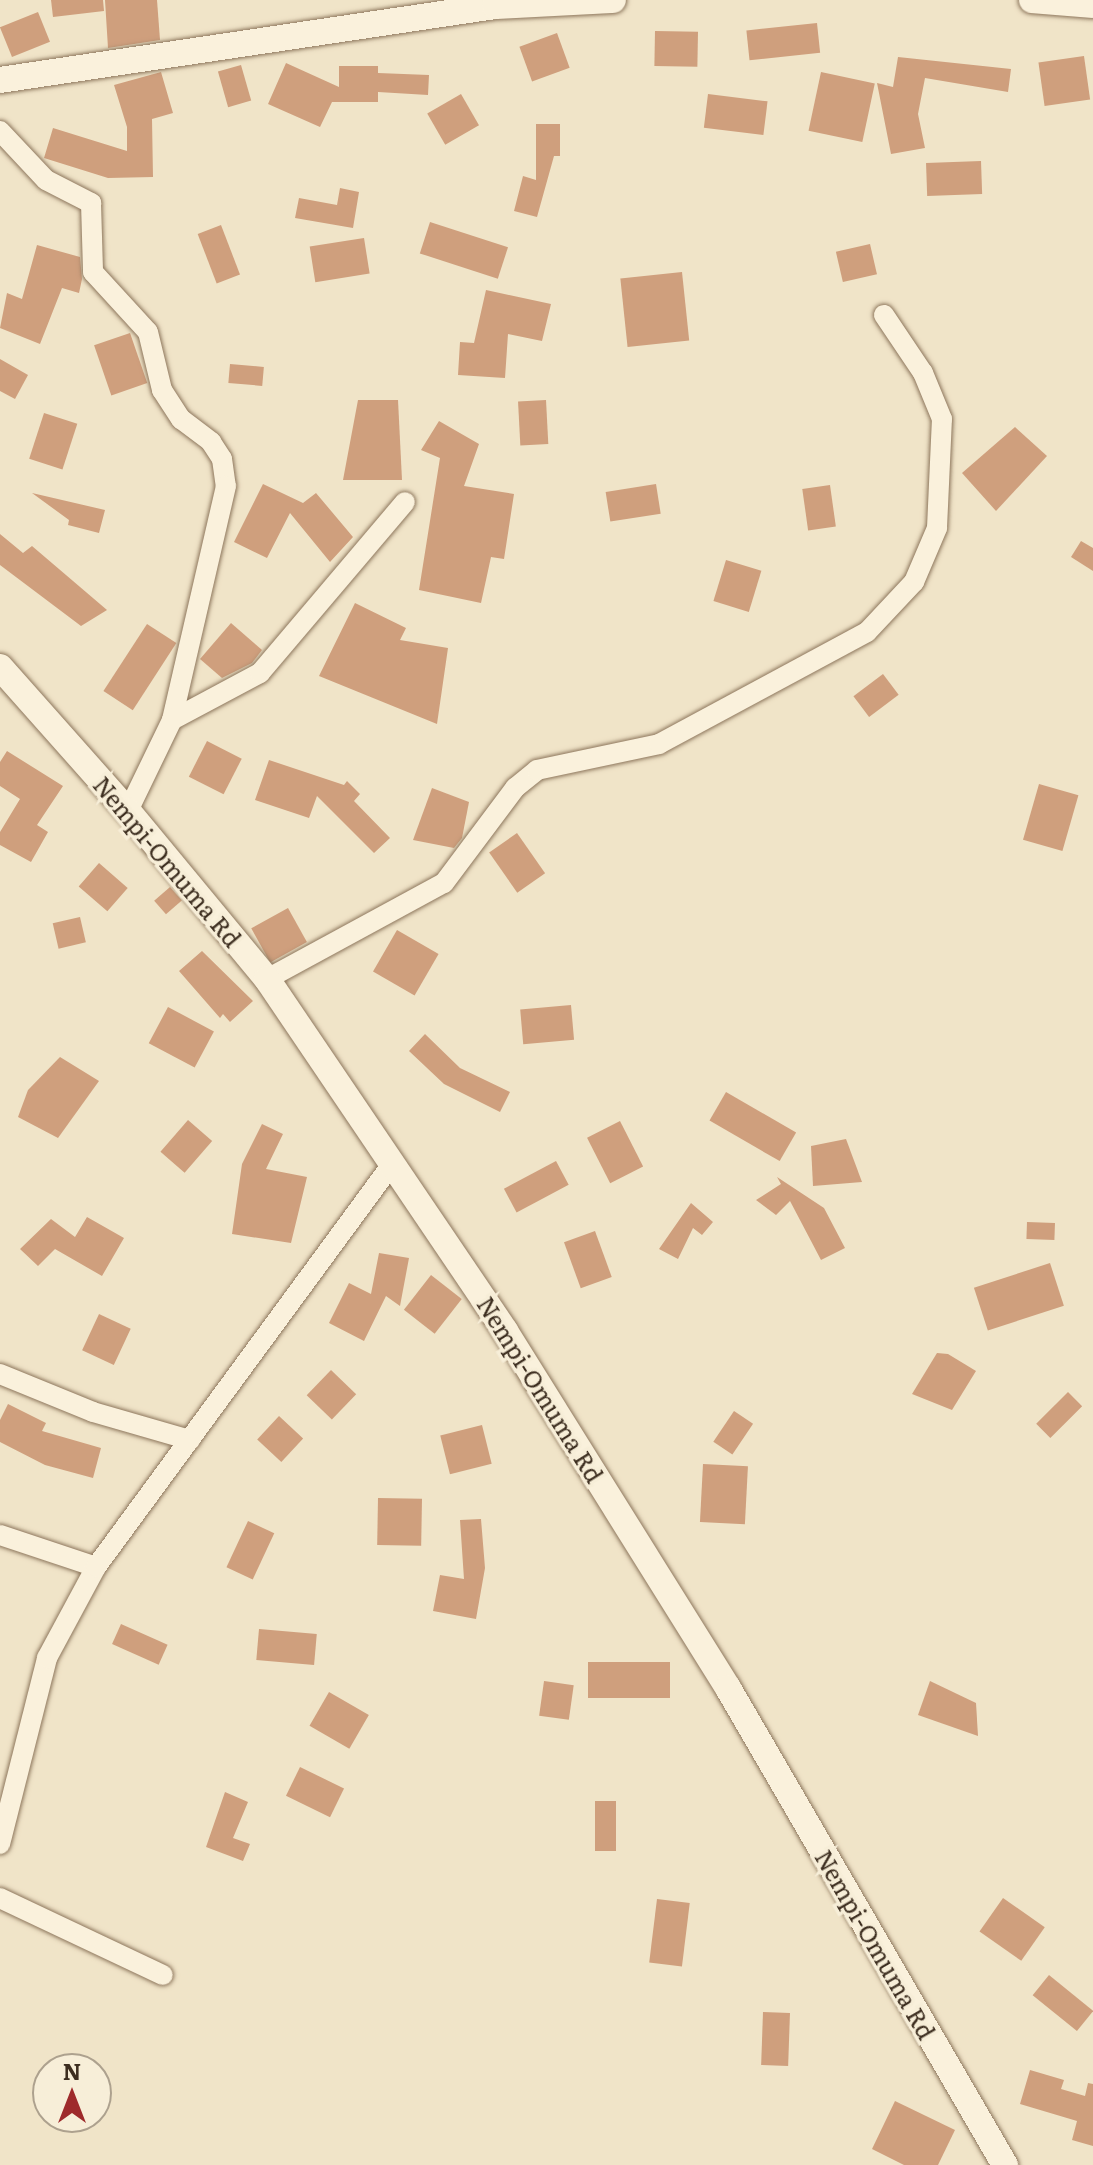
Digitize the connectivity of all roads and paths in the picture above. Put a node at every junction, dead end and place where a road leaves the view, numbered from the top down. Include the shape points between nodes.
1 (613, 0) edge
2 (1032, 0) edge
3 (1093, 5) edge
4 (0, 80) edge
5 (0, 131) edge
6 (884, 315) dead end
7 (405, 502) dead end
8 (0, 667) edge
9 (172, 720) junction
10 (128, 811) junction
11 (267, 979) junction
12 (392, 1164) junction
13 (0, 1374) edge
14 (190, 1440) junction
15 (0, 1535) edge
16 (96, 1567) junction
17 (0, 1844) edge
18 (0, 1898) edge
19 (163, 1975) dead end
20 (1005, 2165) edge

1 - 4 street via 495,6
2 - 3 street
5 - 9 street via 46,180 91,203 93,272 148,332 162,390 181,419 211,442 222,459 226,486
6 - 11 street via 923,373 942,419 937,528 904,592 867,632 659,744 537,770 515,788 444,883
7 - 9 street via 260,673
8 - 10 street, Nempi-Omuma Rd
9 - 10 street
10 - 11 street, Nempi-Omuma Rd
11 - 12 street, Nempi-Omuma Rd
12 - 14 street
12 - 20 street, Nempi-Omuma Rd via 505,1331 728,1688
13 - 14 street via 93,1412
14 - 16 street
15 - 16 street
16 - 17 street via 47,1658
18 - 19 street

